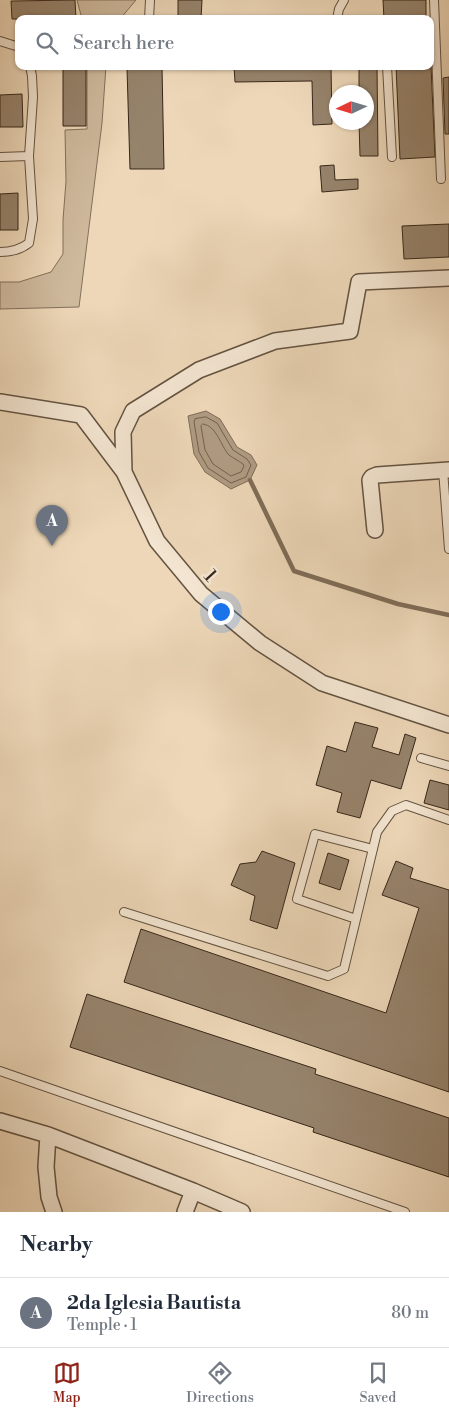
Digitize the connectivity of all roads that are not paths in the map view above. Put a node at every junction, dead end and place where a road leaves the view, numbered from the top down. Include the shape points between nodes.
1 (150, 0) edge
2 (344, 0) edge
3 (434, 0) edge
4 (149, 15) edge
5 (338, 15) edge
6 (434, 15) edge
7 (0, 41) edge
8 (15, 46) edge
9 (434, 51) edge
10 (31, 70) edge
11 (387, 70) edge
12 (30, 156) junction
13 (392, 157) dead end
14 (0, 158) edge
15 (441, 179) dead end
16 (0, 252) edge
17 (449, 278) edge
18 (0, 402) edge
19 (446, 470) edge
20 (124, 472) junction
21 (375, 530) dead end
22 (449, 549) edge
23 (449, 725) edge
24 (421, 758) dead end
25 (449, 766) edge
26 (449, 820) edge
27 (373, 849) junction
28 (124, 912) dead end
29 (356, 919) junction
30 (0, 1071) edge
31 (0, 1121) edge
32 (48, 1135) junction
33 (193, 1191) junction
34 (54, 1212) edge
35 (185, 1212) edge
36 (242, 1212) edge
37 (405, 1212) edge

1 - 4 lane
2 - 5 lane
3 - 6 lane
7 - 8 lane
9 - 15 lane
10 - 12 lane
11 - 13 lane
12 - 14 lane
12 - 16 lane via 33,219 29,243 23,248
17 - 20 street via 359,282 350,331 275,340 200,370 133,412 123,432
18 - 20 street, 1 via 81,415
19 - 21 street via 372,477
19 - 22 lane
20 - 23 street, 1 via 157,541 201,594 260,643 322,683
24 - 25 lane
26 - 27 lane via 406,805 392,811 377,832
27 - 29 lane
27 - 29 lane via 316,834 297,899
28 - 29 lane via 328,976 344,969
30 - 37 lane
31 - 32 street
32 - 33 street
32 - 34 street via 46,1168
33 - 35 street
33 - 36 street

